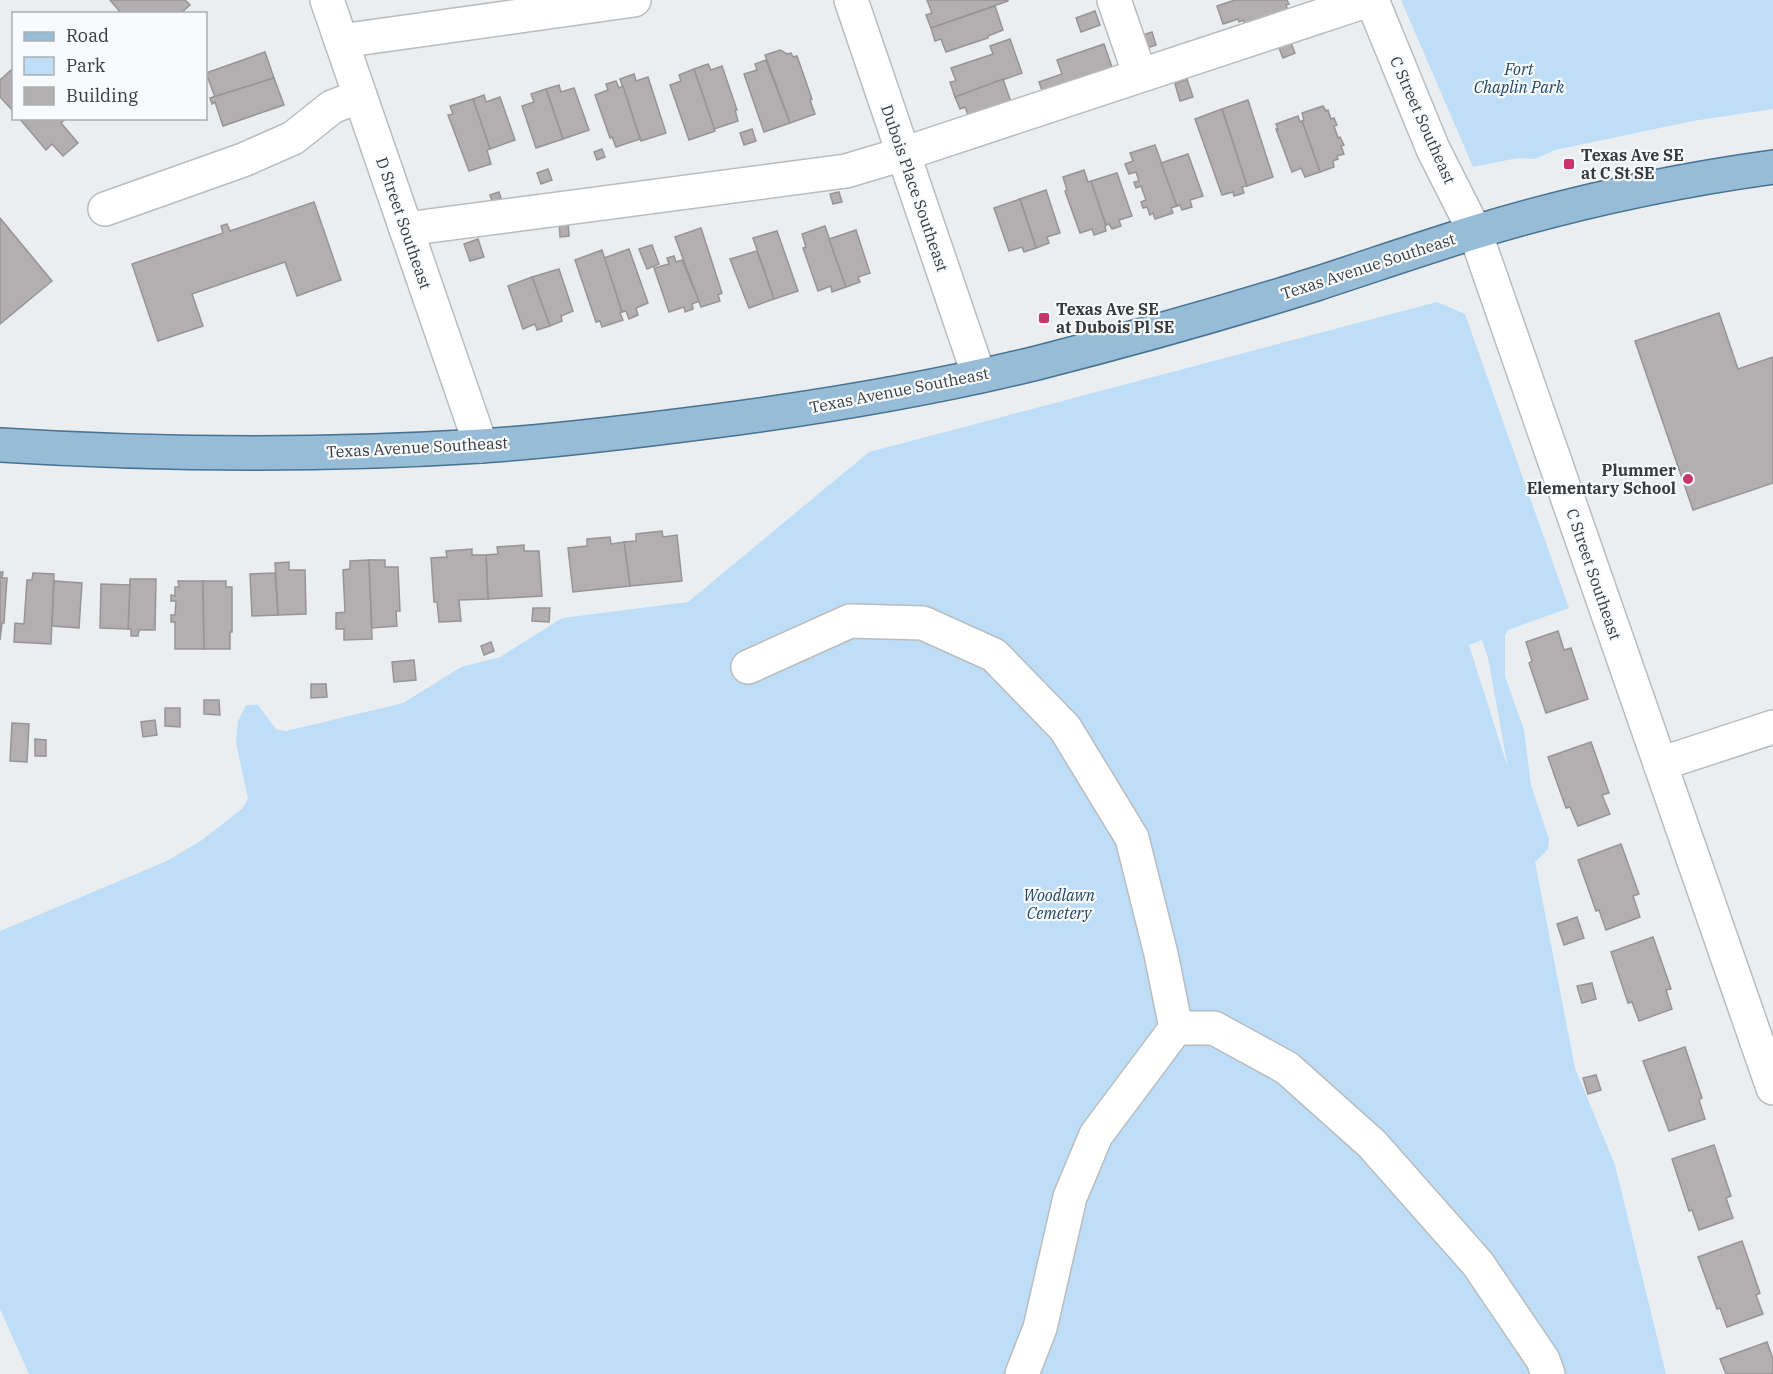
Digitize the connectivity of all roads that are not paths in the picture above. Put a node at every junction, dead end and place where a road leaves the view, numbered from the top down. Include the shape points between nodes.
1 (327, 0) edge
2 (633, 0) edge
3 (851, 0) edge
4 (1114, 0) edge
5 (1371, 0) edge
6 (341, 41) junction
7 (1140, 75) junction
8 (360, 96) junction
9 (903, 154) junction
10 (1773, 167) edge
11 (105, 209) dead end
12 (406, 229) junction
13 (1475, 232) junction
14 (979, 376) junction
15 (0, 445) edge
16 (481, 446) junction
17 (748, 667) dead end
18 (1773, 727) edge
19 (1660, 764) junction
20 (1176, 1028) junction
21 (1773, 1088) edge
22 (1022, 1374) edge
23 (1548, 1374) edge

1 - 6 street, D Street Southeast
2 - 6 street
3 - 9 street, Dubois Place Southeast
4 - 7 street
5 - 7 street
5 - 13 street, C Street Southeast via 1433,149
6 - 8 street, D Street Southeast
7 - 9 street
8 - 11 street via 332,107 293,138
8 - 12 street, D Street Southeast
9 - 12 street via 846,171
9 - 14 street, Dubois Place Southeast
10 - 13 main road, Texas Avenue Southeast via 1644,189
12 - 16 street, D Street Southeast
13 - 14 main road, Texas Avenue Southeast via 1124,340
13 - 19 street, C Street Southeast
14 - 16 main road, Texas Avenue Southeast via 756,416 628,433
15 - 16 main road, Texas Avenue Southeast via 196,454
17 - 20 street via 850,621 923,623 994,656 1065,728 1132,838
18 - 19 street
19 - 21 street, C Street Southeast
20 - 22 street via 1096,1135 1070,1197 1040,1328
20 - 23 street via 1214,1028 1287,1068 1372,1144 1478,1264 1543,1360

